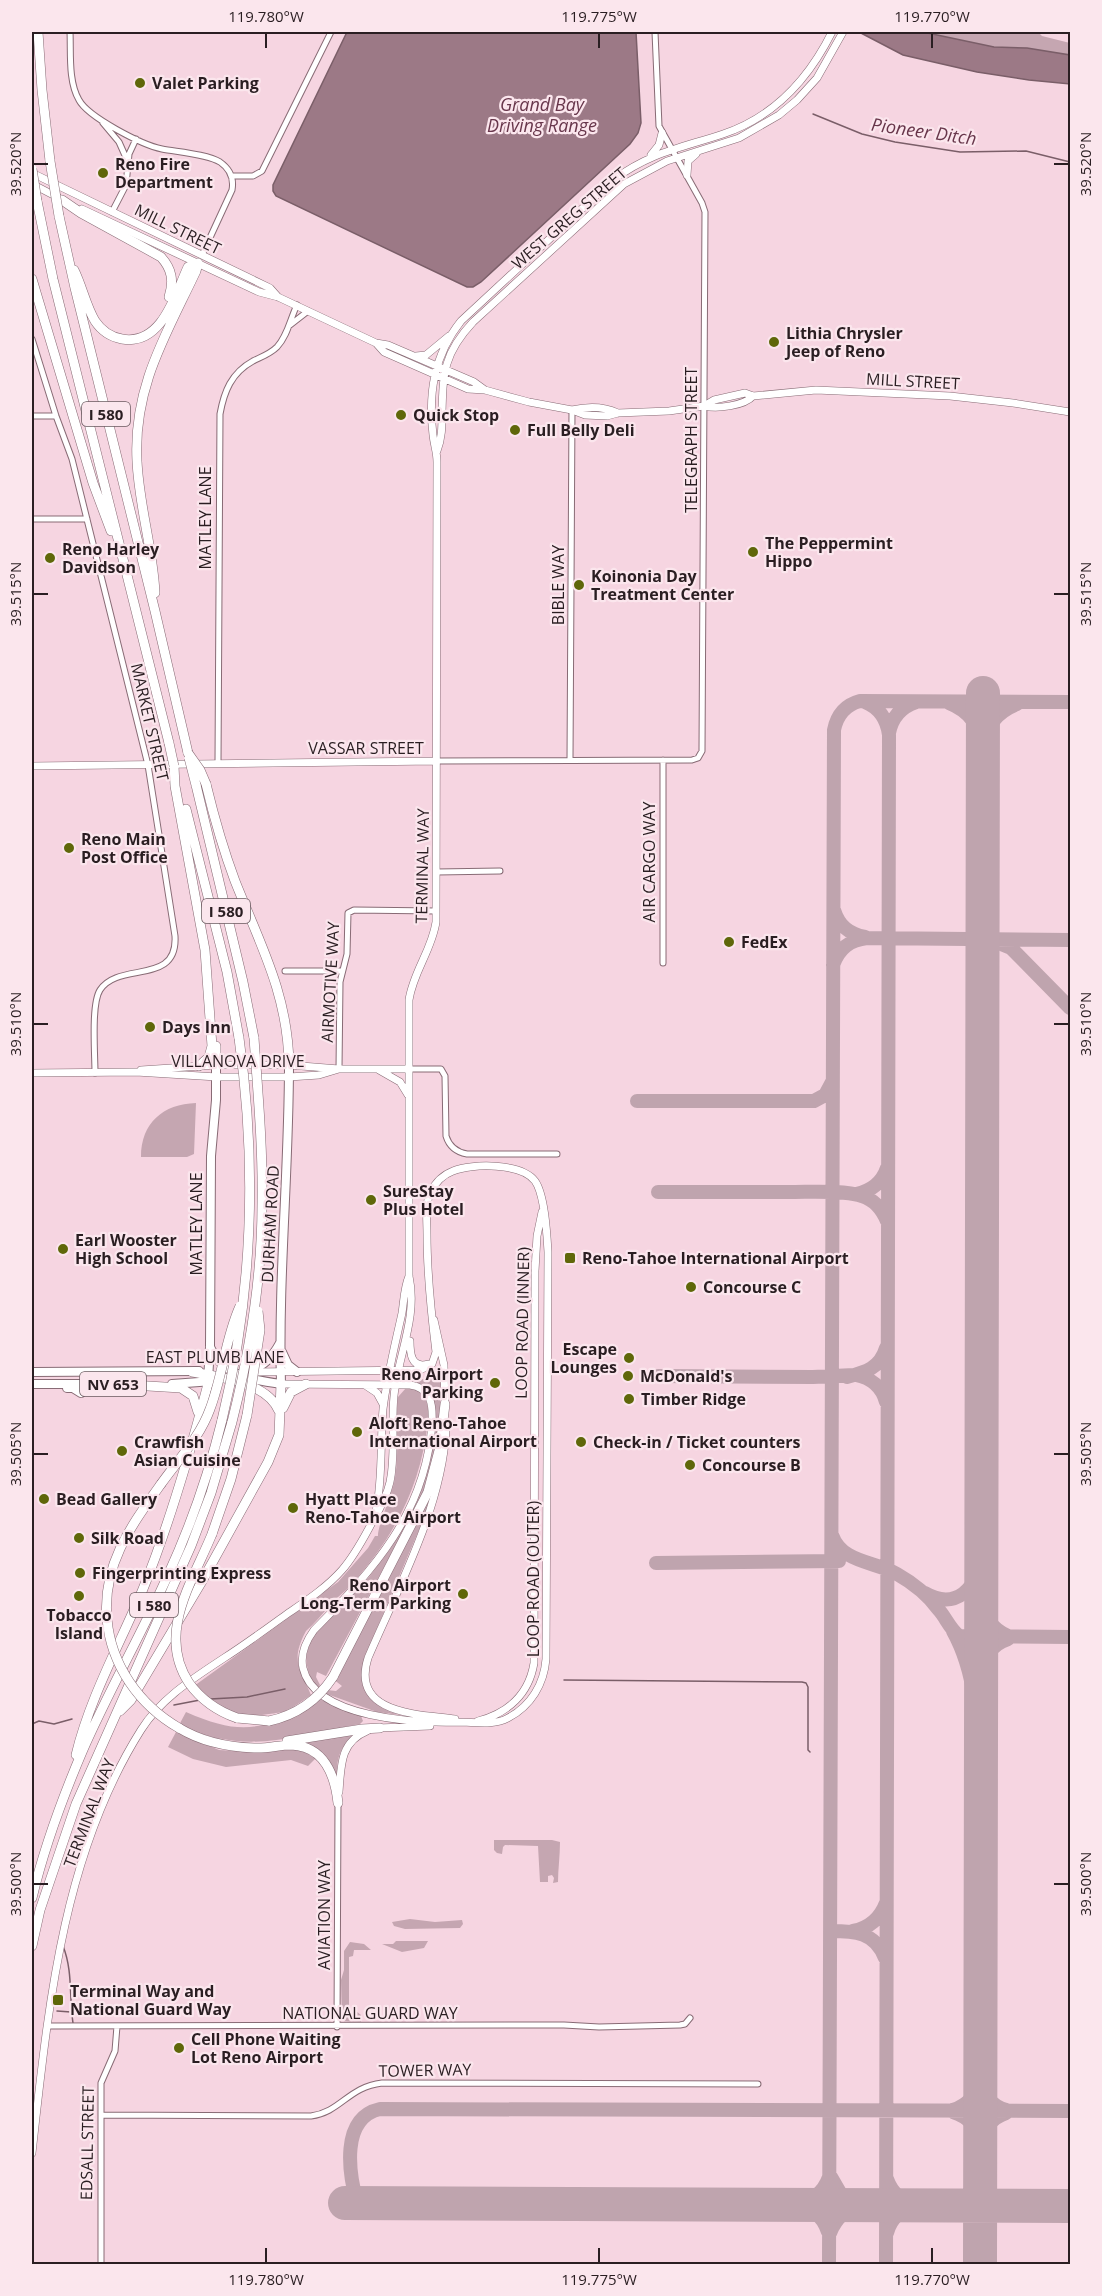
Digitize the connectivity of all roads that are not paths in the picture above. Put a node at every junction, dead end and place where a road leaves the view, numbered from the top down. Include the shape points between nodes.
1 (38, 32) edge
2 (70, 32) edge
3 (331, 32) edge
4 (655, 32) edge
5 (843, 32) edge
6 (830, 34) edge
7 (92, 114) junction
8 (663, 133) junction
9 (136, 139) junction
10 (671, 148) junction
11 (702, 150) junction
12 (676, 157) junction
13 (648, 158) junction
14 (129, 167) junction
15 (32, 171) edge
16 (687, 175) junction
17 (231, 176) junction
18 (32, 184) edge
19 (62, 200) junction
20 (112, 212) junction
21 (565, 224) junction
22 (64, 242) junction
23 (544, 257) junction
24 (200, 259) junction
25 (32, 279) edge
26 (297, 305) junction
27 (308, 311) junction
28 (163, 320) junction
29 (290, 325) junction
30 (451, 335) junction
31 (32, 339) edge
32 (376, 343) junction
33 (411, 355) junction
34 (436, 366) junction
35 (444, 370) junction
36 (434, 375) junction
37 (443, 379) junction
38 (485, 390) junction
39 (704, 406) junction
40 (572, 410) junction
41 (1071, 412) edge
42 (32, 416) edge
43 (56, 416) junction
44 (437, 451) junction
45 (32, 519) edge
46 (87, 519) junction
47 (122, 555) junction
48 (155, 611) junction
49 (188, 753) junction
50 (700, 756) joint
51 (570, 760) junction
52 (663, 760) junction
53 (436, 761) junction
54 (218, 763) junction
55 (148, 765) junction
56 (32, 766) edge
57 (177, 785) junction
58 (500, 871) dead end
59 (436, 872) junction
60 (436, 911) junction
61 (663, 963) dead end
62 (207, 966) junction
63 (285, 971) dead end
64 (342, 971) junction
65 (216, 1065) junction
66 (289, 1065) junction
67 (199, 1066) junction
68 (339, 1069) junction
69 (377, 1069) junction
70 (408, 1069) junction
71 (136, 1072) junction
72 (32, 1073) edge
73 (95, 1073) junction
74 (216, 1077) junction
75 (289, 1077) junction
76 (409, 1098) junction
77 (557, 1154) dead end
78 (543, 1209) junction
79 (410, 1276) junction
80 (256, 1296) junction
81 (244, 1298) junction
82 (430, 1308) junction
83 (410, 1324) junction
84 (280, 1346) junction
85 (210, 1347) junction
86 (436, 1349) junction
87 (388, 1371) junction
88 (399, 1371) junction
89 (32, 1372) edge
90 (180, 1372) junction
91 (192, 1372) joint
92 (250, 1372) junction
93 (280, 1372) junction
94 (297, 1372) junction
95 (228, 1375) junction
96 (209, 1378) junction
97 (242, 1380) junction
98 (33, 1384) edge
99 (115, 1384) junction
100 (281, 1384) junction
101 (306, 1384) junction
102 (362, 1384) junction
103 (387, 1384) junction
104 (396, 1384) junction
105 (81, 1388) junction
106 (445, 1404) junction
107 (384, 1406) junction
108 (280, 1416) junction
109 (197, 1423) junction
110 (374, 1519) junction
111 (114, 1717) junction
112 (455, 1722) junction
113 (474, 1722) junction
114 (380, 1728) junction
115 (246, 1748) junction
116 (69, 1783) junction
117 (338, 1803) junction
118 (32, 1898) edge
119 (32, 1946) edge
120 (690, 2018) dead end
121 (48, 2026) junction
122 (117, 2026) junction
123 (337, 2027) junction
124 (758, 2084) dead end
125 (101, 2115) junction
126 (32, 2153) edge
127 (100, 2265) edge

1 - 22 highway, I 580, bridge via 50,161
2 - 7 street via 75,92
3 - 17 street via 262,171 253,176
4 - 8 street, TELEGRAPH STREET via 657,117
5 - 11 main road, WEST GREG STREET via 817,78 784,111 749,134
6 - 10 main road, WEST GREG STREET via 801,81 765,113 729,132
7 - 9 street
7 - 14 street via 119,142
8 - 10 street, TELEGRAPH STREET
8 - 13 main road
9 - 14 street via 129,154
9 - 17 street via 217,160
10 - 12 street, TELEGRAPH STREET
10 - 13 main road, WEST GREG STREET
11 - 12 main road, WEST GREG STREET
11 - 16 main road via 688,161
12 - 16 street, TELEGRAPH STREET
12 - 23 main road, WEST GREG STREET via 624,184
13 - 21 main road, WEST GREG STREET via 613,180
14 - 20 street via 126,185
15 - 20 main road, MILL STREET
15 - 47 highway, I 580, bridge via 53,279
16 - 39 street, TELEGRAPH STREET via 705,212
17 - 24 street via 232,190
18 - 19 main road, MILL STREET
19 - 24 main road, MILL STREET
19 - 28 highway via 164,260 172,281
20 - 24 main road, MILL STREET
21 - 23 main road
21 - 30 main road, WEST GREG STREET
22 - 28 highway via 92,316 106,332 120,339 138,339
22 - 48 highway, I 580
23 - 35 main road, WEST GREG STREET via 467,328
24 - 26 main road, MILL STREET via 259,292
24 - 28 highway via 188,267
24 - 48 highway via 150,367 139,411 137,468 152,557
25 - 47 highway via 96,491
26 - 27 main road, MILL STREET
26 - 29 street, MATLEY LANE
27 - 29 street
27 - 32 main road, MILL STREET
29 - 54 street, MATLEY LANE via 278,346 235,375 225,390 220,414
30 - 33 main road via 426,355
30 - 34 main road, WEST GREG STREET
31 - 43 street, MARKET STREET
32 - 33 main road, MILL STREET
32 - 36 main road, MILL STREET via 384,352
33 - 34 main road, MILL STREET
34 - 35 main road, MILL STREET
34 - 36 main road, TERMINAL WAY
35 - 37 main road, TERMINAL WAY
35 - 38 main road, MILL STREET
36 - 37 main road, MILL STREET
36 - 44 main road, TERMINAL WAY via 432,430
37 - 38 main road, MILL STREET via 468,389
37 - 44 main road, TERMINAL WAY via 442,437
38 - 40 main road, MILL STREET
39 - 40 main road, MILL STREET via 618,413 595,407
39 - 41 main road, MILL STREET via 715,408 753,396 816,390 940,395
39 - 50 street, TELEGRAPH STREET
40 - 51 street, BIBLE WAY
42 - 43 street
43 - 46 street, MARKET STREET
44 - 53 main road, TERMINAL WAY
45 - 46 street
46 - 55 street, MARKET STREET
47 - 57 highway, I 580, bridge
48 - 49 highway, I 580
49 - 66 highway, bridge via 206,784 225,852 273,972 282,1003
49 - 80 highway, I 580, bridge via 254,1038 262,1149
50 - 52 street, VASSAR STREET via 692,760
51 - 52 street, VASSAR STREET
51 - 53 street, VASSAR STREET
52 - 61 street, AIR CARGO WAY
53 - 54 main road, VASSAR STREET
53 - 59 main road, TERMINAL WAY
54 - 55 main road, VASSAR STREET
55 - 56 main road, VASSAR STREET
55 - 73 street, MARKET STREET via 176,942 170,958 161,966 113,979 100,991 96,1003
57 - 62 highway
57 - 81 highway, I 580, bridge via 225,963 247,1093 251,1159
58 - 59 street
59 - 60 main road, TERMINAL WAY
60 - 64 street, AIRMOTIVE WAY via 350,911
60 - 70 main road, TERMINAL WAY via 432,943 411,990
62 - 65 highway via 215,1013
62 - 67 highway via 212,1046
63 - 64 street
64 - 68 street, AIRMOTIVE WAY
65 - 66 main road, VILLANOVA DRIVE
65 - 67 main road, VILLANOVA DRIVE
65 - 74 main road, MATLEY LANE
66 - 68 main road, VILLANOVA DRIVE
66 - 75 main road, DURHAM ROAD
67 - 71 main road, VILLANOVA DRIVE
68 - 69 main road, VILLANOVA DRIVE
68 - 75 main road, VILLANOVA DRIVE
69 - 70 main road, VILLANOVA DRIVE
69 - 76 main road via 400,1082
70 - 76 main road, TERMINAL WAY
70 - 77 street via 441,1069 445,1076 445,1132 449,1144 459,1152
71 - 73 main road, VILLANOVA DRIVE
71 - 74 main road, VILLANOVA DRIVE
72 - 73 main road, VILLANOVA DRIVE
74 - 75 main road, VILLANOVA DRIVE
74 - 85 main road, MATLEY LANE via 211,1156
75 - 84 main road, DURHAM ROAD
76 - 79 main road, TERMINAL WAY
78 - 82 main road, LOOP ROAD (OUTER) via 537,1184 520,1169 464,1168 441,1178 427,1204
78 - 113 main road, LOOP ROAD (INNER) via 535,1271 534,1663 528,1683 513,1703
78 - 113 main road, LOOP ROAD (OUTER) via 548,1252 546,1665 538,1688 517,1712 498,1722
79 - 83 main road, TERMINAL WAY
79 - 87 main road, TERMINAL WAY
80 - 106 highway, bridge via 260,1330 247,1415 231,1479 180,1611 175,1643 183,1672 198,1694 216,1709 237,1718 269,1721 291,1715 319,1696 333,1677 428,1492 440,1447
80 - 111 highway, I 580, bridge via 243,1379 198,1528
81 - 115 highway, bridge via 232,1325 207,1418 129,1529 115,1557 107,1593 107,1619 117,1660 147,1705 179,1728 216,1744
81 - 116 highway, I 580, bridge via 233,1370 205,1481 180,1549
82 - 86 main road
82 - 106 main road, LOOP ROAD (INNER) via 443,1357
83 - 86 main road via 414,1362 427,1364
83 - 88 main road, TERMINAL WAY
84 - 92 main road via 271,1359
84 - 93 main road, DURHAM ROAD
84 - 94 main road via 288,1365
85 - 95 main road
85 - 96 main road, MATLEY LANE
86 - 88 main road via 429,1366
87 - 88 main road, EAST PLUMB LANE
87 - 94 main road, EAST PLUMB LANE
87 - 103 main road, TERMINAL WAY
88 - 104 main road, TERMINAL WAY
89 - 90 main road, EAST PLUMB LANE / NV 653
90 - 91 main road, EAST PLUMB LANE / NV 653
90 - 105 main road via 85,1375
91 - 96 highway
92 - 93 main road, EAST PLUMB LANE
92 - 95 main road, EAST PLUMB LANE
92 - 97 main road
93 - 94 main road, EAST PLUMB LANE
93 - 100 main road, DURHAM ROAD
95 - 96 highway
95 - 97 highway
96 - 97 main road, EAST PLUMB LANE
96 - 99 main road, EAST PLUMB LANE / NV 653 via 195,1384
96 - 109 highway
97 - 100 main road
97 - 108 highway via 269,1395
98 - 105 main road, EAST PLUMB LANE / NV 653
99 - 105 main road, EAST PLUMB LANE / NV 653
99 - 109 highway via 185,1390 197,1405
100 - 101 main road, EAST PLUMB LANE
100 - 108 highway
101 - 102 main road, EAST PLUMB LANE
101 - 108 highway via 291,1392
102 - 103 main road, EAST PLUMB LANE
102 - 107 main road via 377,1393
103 - 104 main road, EAST PLUMB LANE
103 - 107 main road, TERMINAL WAY
104 - 110 main road, TERMINAL WAY via 391,1478
104 - 112 main road, LOOP ROAD (OUTER) via 421,1388 432,1402 422,1479 387,1548 309,1637 303,1667 319,1693 359,1711 395,1720
106 - 113 main road, LOOP ROAD (INNER) via 445,1442 436,1493 368,1658 365,1675 370,1692 386,1707
107 - 110 main road, TERMINAL WAY via 382,1469
108 - 111 highway via 279,1435 268,1462 206,1575 131,1700
109 - 116 highway via 166,1526 91,1709
110 - 121 main road, TERMINAL WAY via 356,1552 328,1584 177,1691 142,1728 114,1778 94,1827 63,1935
111 - 119 highway, I 580 via 76,1804 40,1910
112 - 113 main road, LOOP ROAD (OUTER)
112 - 114 main road
114 - 115 highway
114 - 117 main road via 353,1739 345,1750
115 - 117 highway via 292,1745 314,1752 333,1774
116 - 118 highway, I 580
117 - 123 street, AVIATION WAY
120 - 123 street, NATIONAL GUARD WAY via 680,2025
121 - 122 street, NATIONAL GUARD WAY
121 - 126 main road, TERMINAL WAY
122 - 123 street, NATIONAL GUARD WAY
122 - 125 street, EDSALL STREET via 115,2051 101,2083
124 - 125 street, TOWER WAY via 391,2082 364,2086 331,2110 311,2116
125 - 127 street, EDSALL STREET

